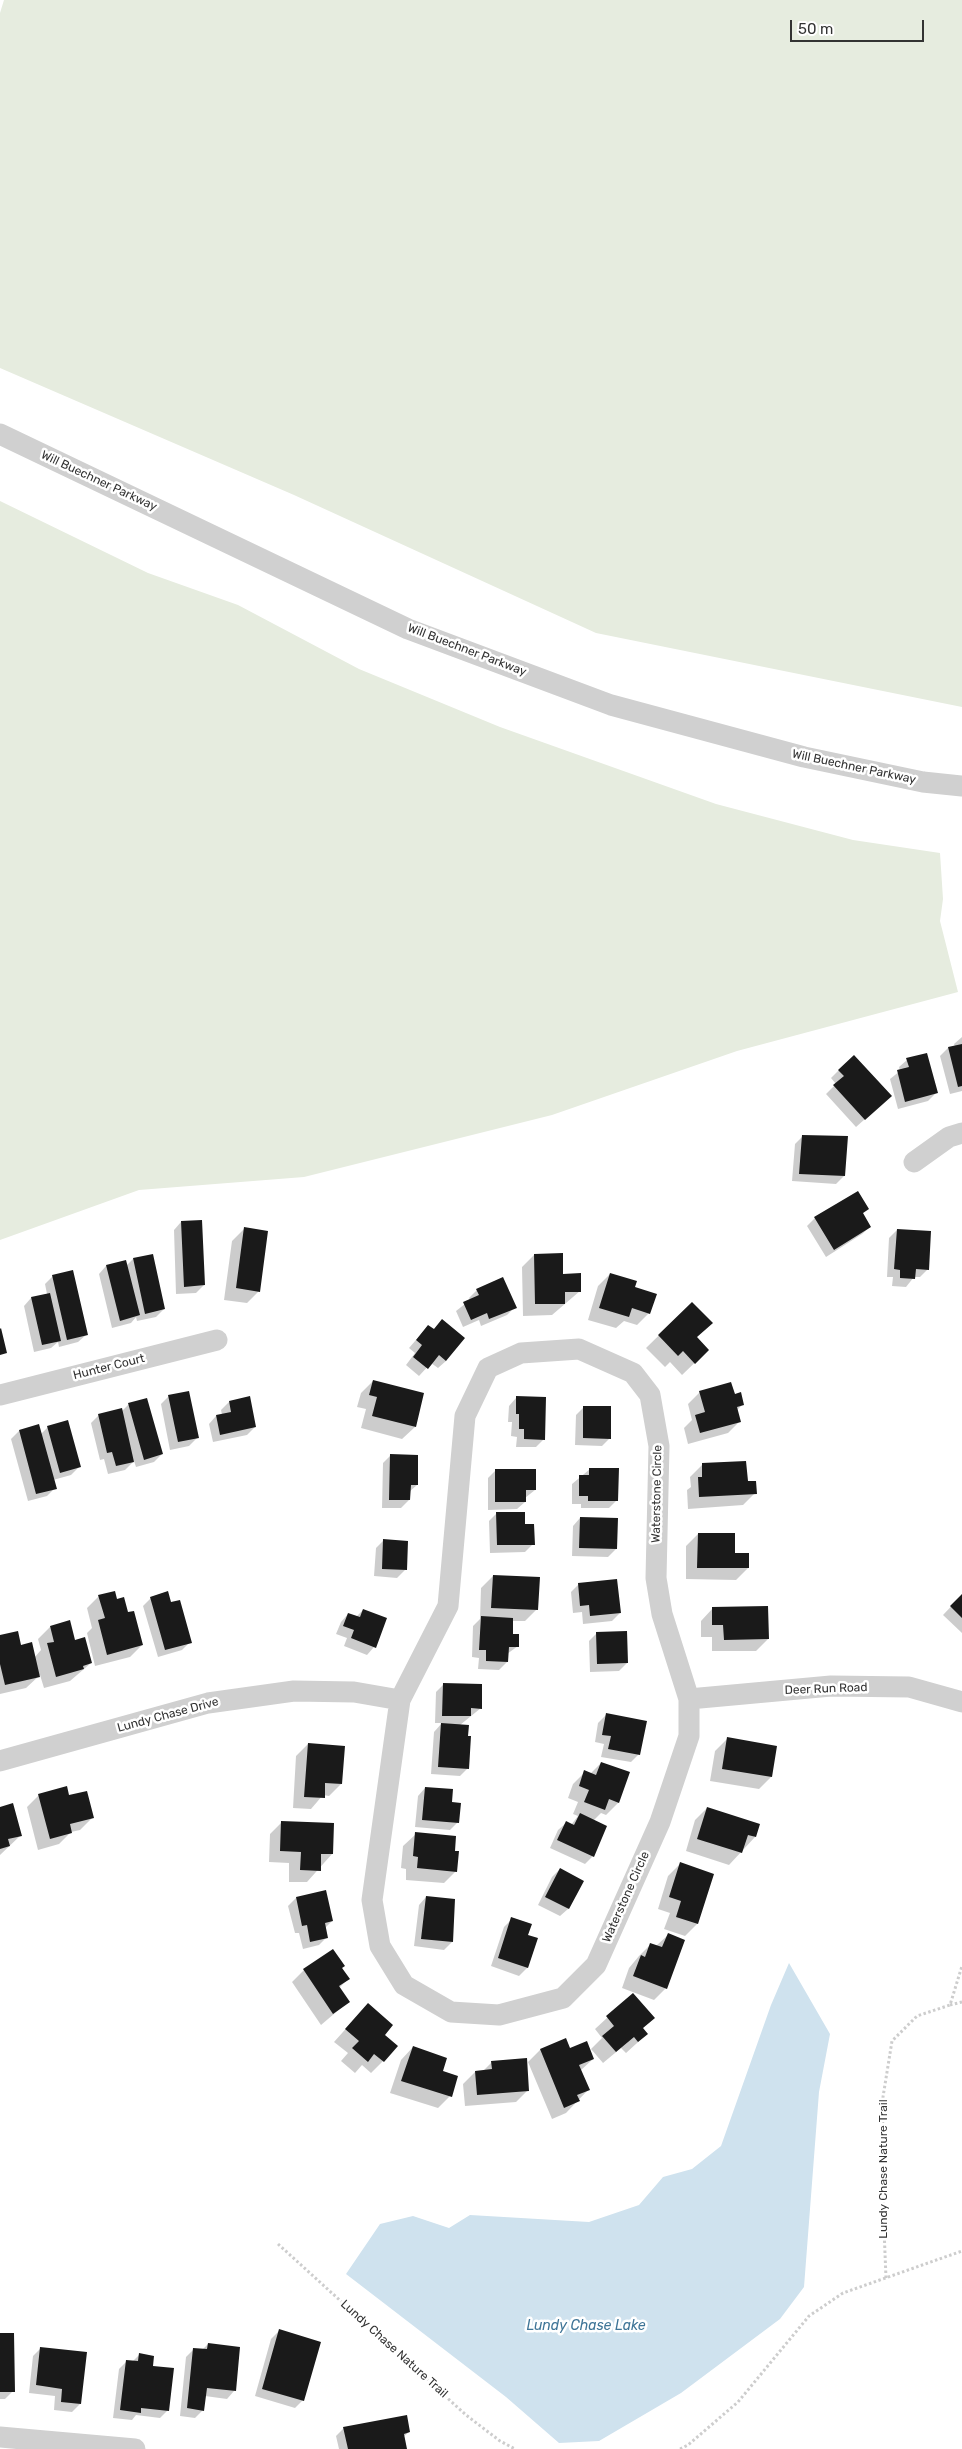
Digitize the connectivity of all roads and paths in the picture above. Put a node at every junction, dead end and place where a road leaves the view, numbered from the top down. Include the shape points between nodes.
1 (0, 434) edge
2 (962, 786) edge
3 (962, 1133) edge
4 (914, 1162) dead end
5 (217, 1340) dead end
6 (0, 1395) edge
7 (689, 1699) junction
8 (400, 1700) junction
9 (962, 1702) edge
10 (0, 1761) edge
11 (962, 1966) edge
12 (962, 2002) edge
13 (950, 2005) junction
14 (278, 2244) dead end
15 (962, 2251) edge
16 (886, 2278) junction
17 (0, 2437) edge
18 (135, 2449) edge
19 (515, 2449) edge
20 (680, 2449) edge

1 - 2 street, Will Buechner Parkway via 408,629 611,705 804,758 923,782
3 - 4 street via 949,1137
5 - 6 street, Hunter Court
7 - 8 street, Waterstone Circle via 689,1736 660,1822 596,1965 563,1998 499,2015 451,2012 404,1986 380,1946 372,1900
7 - 8 street, Waterstone Circle via 662,1614 656,1578 659,1446 650,1395 633,1373 580,1350 521,1353 488,1368 465,1416 448,1606
7 - 9 street, Deer Run Road via 831,1686 909,1687
8 - 10 street, Lundy Chase Drive via 354,1692 294,1691 208,1703
11 - 13 path
12 - 13 path, Lundy Chase Nature Trail
13 - 16 path, Lundy Chase Nature Trail via 917,2016 892,2041 883,2097
14 - 19 path, Lundy Chase Nature Trail via 466,2415
15 - 16 path
16 - 20 path via 843,2293 809,2316 738,2402
17 - 18 street

